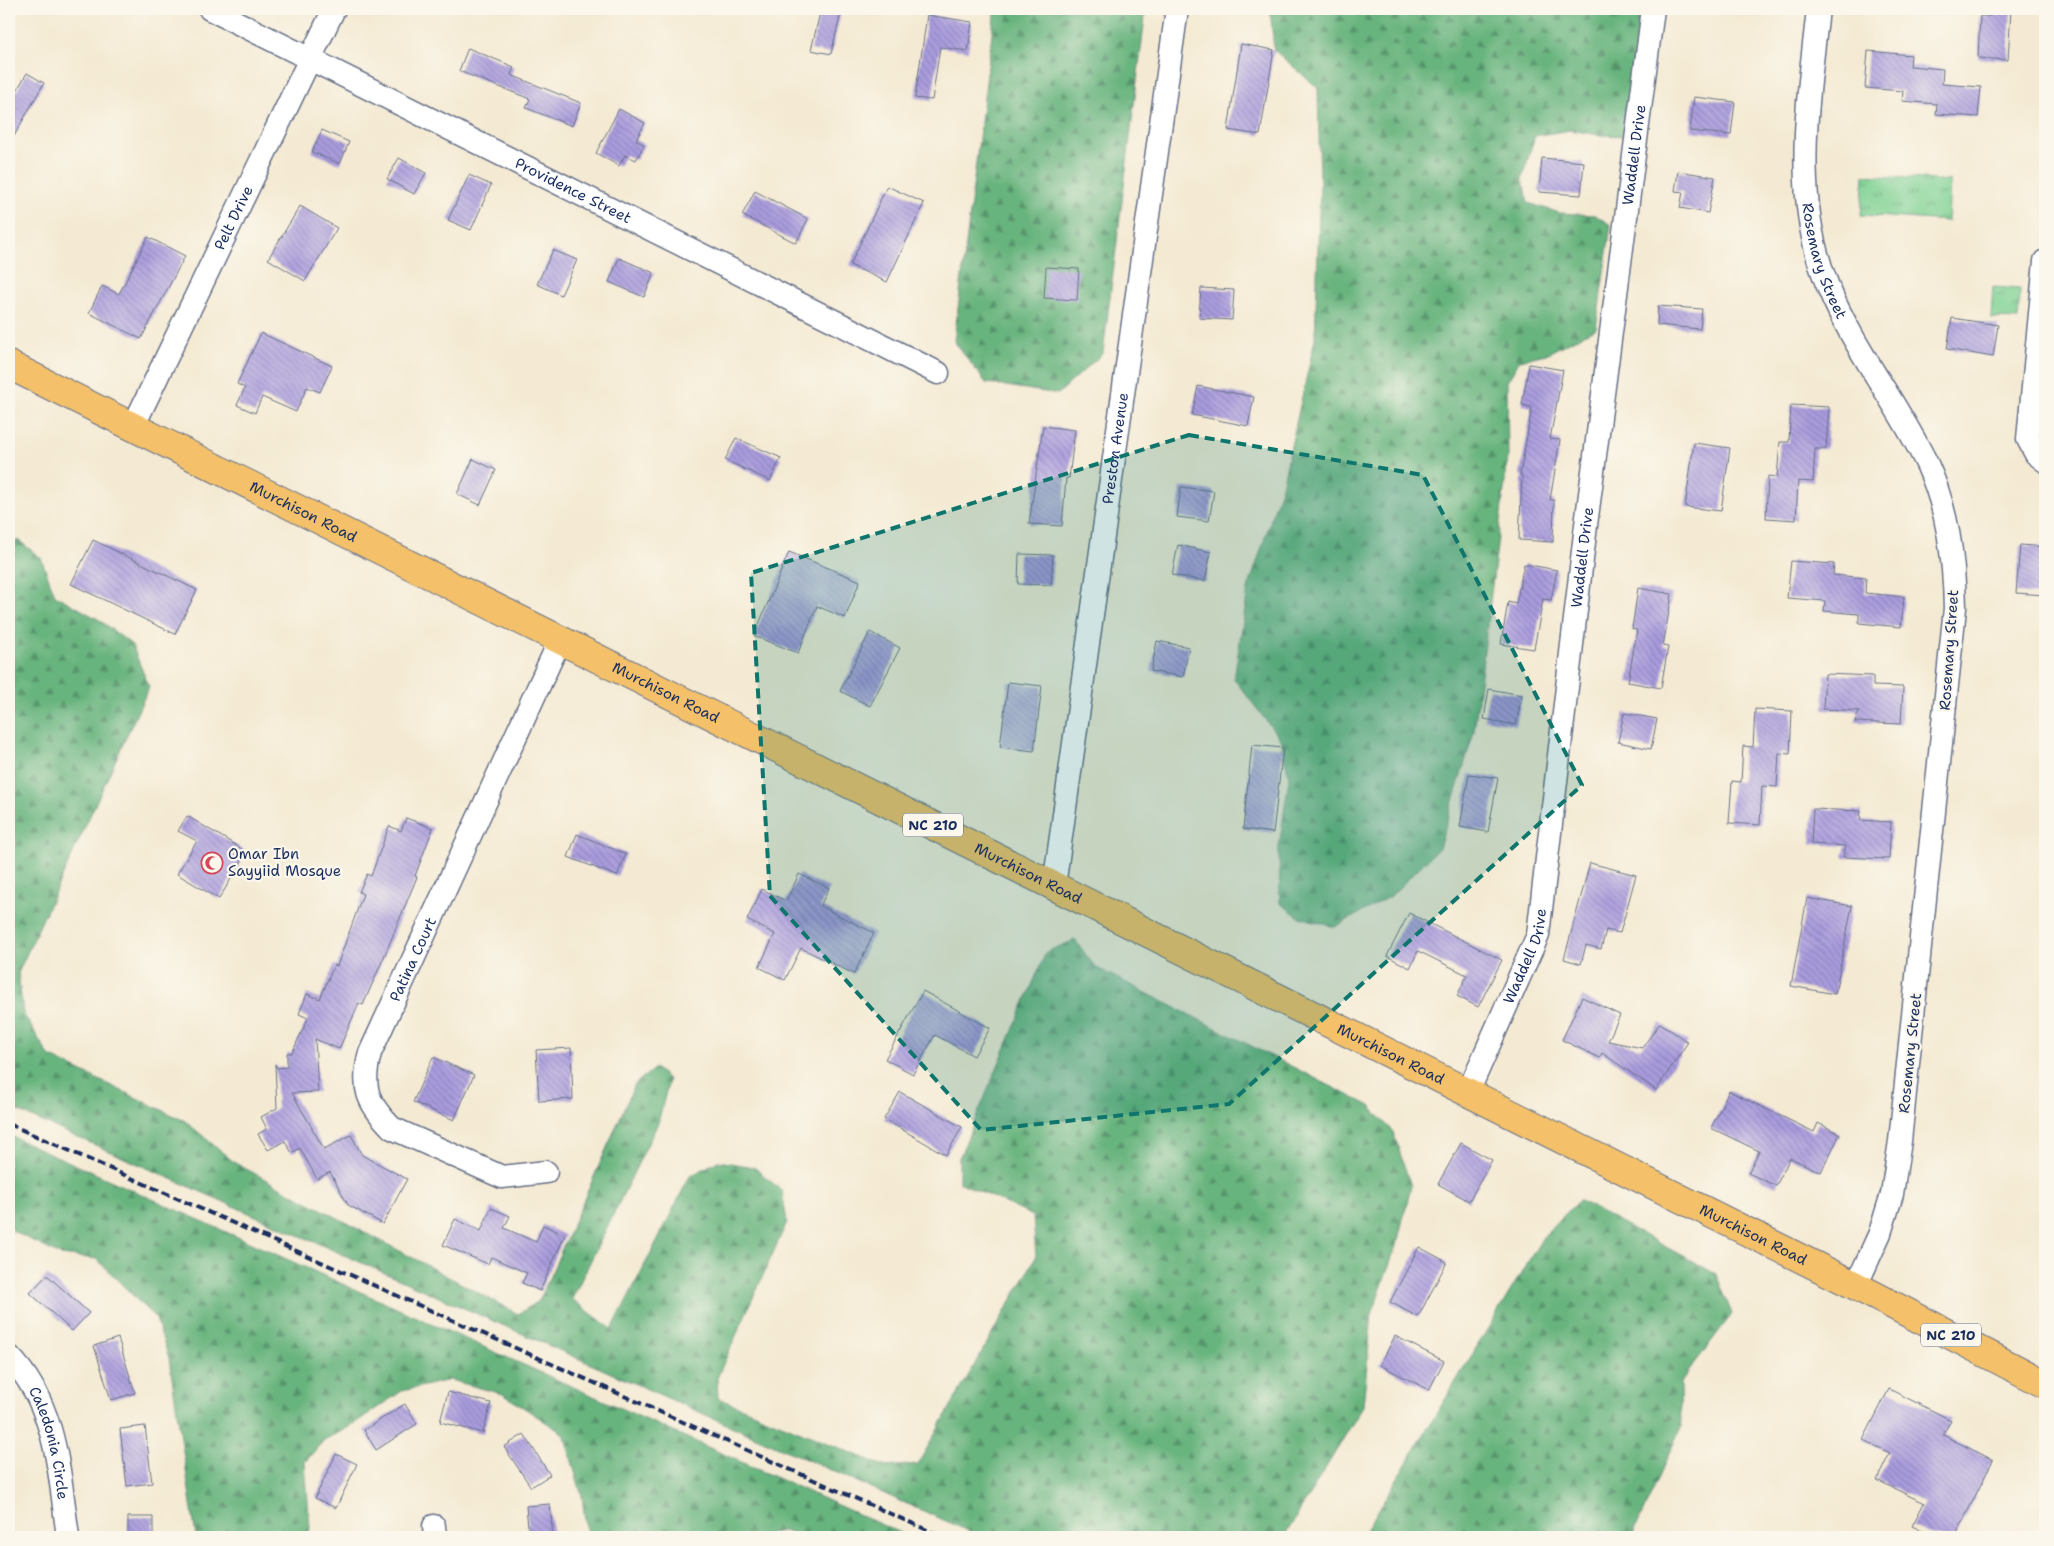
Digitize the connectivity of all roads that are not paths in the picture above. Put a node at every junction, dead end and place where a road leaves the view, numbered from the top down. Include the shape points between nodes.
1 (210, 9) edge
2 (334, 9) edge
3 (1177, 9) edge
4 (1653, 9) edge
5 (1818, 9) edge
6 (310, 59) junction
7 (2045, 261) edge
8 (2044, 285) edge
9 (9, 365) edge
10 (938, 373) dead end
11 (133, 427) junction
12 (2045, 461) edge
13 (560, 640) junction
14 (1054, 886) junction
15 (1468, 1092) junction
16 (546, 1172) dead end
17 (1856, 1286) junction
18 (9, 1356) edge
19 (2045, 1384) edge
20 (68, 1537) edge

1 - 6 street, Providence Street
2 - 6 street, Pelt Drive
3 - 14 street, Preston Avenue
4 - 15 street, Waddell Drive via 1586,525 1538,935
5 - 17 street, Rosemary Street via 1805,138 1808,210 1816,250 1828,288 1846,325 1927,464 1948,528 1955,592 1900,1141 1887,1210
6 - 10 street, Providence Street
6 - 11 street, Pelt Drive
7 - 8 street
8 - 12 street via 2028,438 2036,454
9 - 11 main road, Murchison Road / NC 210
11 - 13 main road, Murchison Road / NC 210
13 - 14 main road, Murchison Road / NC 210
13 - 16 street, Patina Court via 370,1053 364,1074 369,1096 379,1115 392,1128 502,1177
14 - 15 main road, Murchison Road / NC 210
15 - 17 main road, Murchison Road / NC 210
17 - 19 main road, Murchison Road / NC 210
18 - 20 street, Caledonia Circle via 41,1402 51,1427

